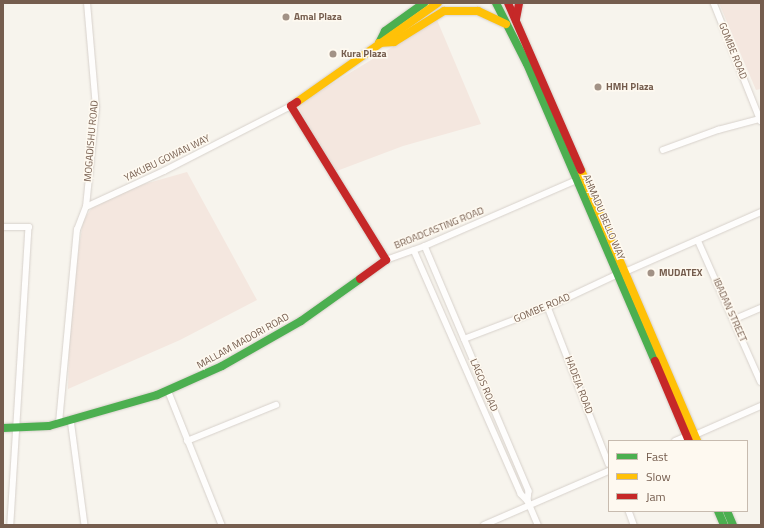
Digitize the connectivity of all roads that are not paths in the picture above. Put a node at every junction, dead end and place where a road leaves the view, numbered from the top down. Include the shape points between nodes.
1 (88, 3) edge
2 (424, 3) edge
3 (438, 3) edge
4 (496, 3) edge
5 (508, 3) edge
6 (519, 3) edge
7 (714, 3) edge
8 (516, 19) junction
9 (506, 24) junction
10 (379, 43) junction
11 (291, 106) junction
12 (761, 120) edge
13 (663, 150) dead end
14 (577, 180) junction
15 (86, 206) junction
16 (761, 212) edge
17 (3, 227) edge
18 (698, 240) junction
19 (425, 246) junction
20 (414, 250) junction
21 (386, 260) junction
22 (621, 273) junction
23 (548, 307) junction
24 (761, 308) edge
25 (734, 319) junction
26 (464, 339) junction
27 (761, 382) edge
28 (168, 390) junction
29 (276, 405) dead end
30 (761, 406) edge
31 (71, 420) junction
32 (59, 423) junction
33 (3, 428) edge
34 (18, 428) junction
35 (692, 438) edge
36 (681, 440) edge
37 (187, 441) junction
38 (608, 461) edge
39 (608, 471) edge
40 (529, 503) junction
41 (629, 512) edge
42 (718, 512) edge
43 (727, 512) edge
44 (11, 525) edge
45 (85, 525) edge
46 (221, 525) edge
47 (484, 525) edge
48 (538, 525) edge
49 (634, 525) edge
50 (724, 525) edge
51 (733, 525) edge

1 - 15 street, MOGADISHU ROAD via 96,108
2 - 10 main road via 385,32
3 - 10 main road, YAKUBU GOWAN WAY
4 - 9 main road, AHMADU BELLO WAY
5 - 8 main road, AHMADU BELLO WAY
6 - 8 main road
7 - 12 street, GOMBE ROAD
8 - 22 main road, AHMADU BELLO WAY
9 - 10 main road via 478,11 444,11 394,42
9 - 14 main road, AHMADU BELLO WAY via 527,64
10 - 11 main road, YAKUBU GOWAN WAY
11 - 15 street, YAKUBU GOWAN WAY via 164,171
11 - 21 main road, BROADCASTING ROAD
12 - 13 street via 718,130
14 - 19 street, BROADCASTING ROAD
14 - 22 main road, AHMADU BELLO WAY
15 - 32 street via 77,230
16 - 18 street, GOMBE ROAD
17 - 34 street via 29,227
18 - 22 street, GOMBE ROAD
18 - 25 street, IBADAN STREET
19 - 20 street, BROADCASTING ROAD
19 - 26 street, LAGOS ROAD
20 - 21 street, BROADCASTING ROAD
20 - 40 street via 521,494
21 - 28 main road, MALLAM MADORI ROAD via 301,321 222,366
22 - 23 street, GOMBE ROAD
22 - 35 main road, AHMADU BELLO WAY
23 - 26 street, GOMBE ROAD
23 - 38 street, HADEJA ROAD
24 - 25 street
25 - 27 street, IBADAN STREET
26 - 40 street, LAGOS ROAD via 529,491
28 - 31 main road, MALLAM MADORI ROAD
28 - 37 street
29 - 37 street
30 - 35 street
31 - 32 main road, MALLAM MADORI ROAD
31 - 45 street
32 - 34 main road, MALLAM MADORI ROAD via 36,428
33 - 34 main road, MALLAM MADORI ROAD
34 - 44 street
35 - 36 street
37 - 46 street
39 - 40 street
40 - 47 street
40 - 48 street, LAGOS ROAD
41 - 49 street
42 - 50 main road
43 - 51 main road

